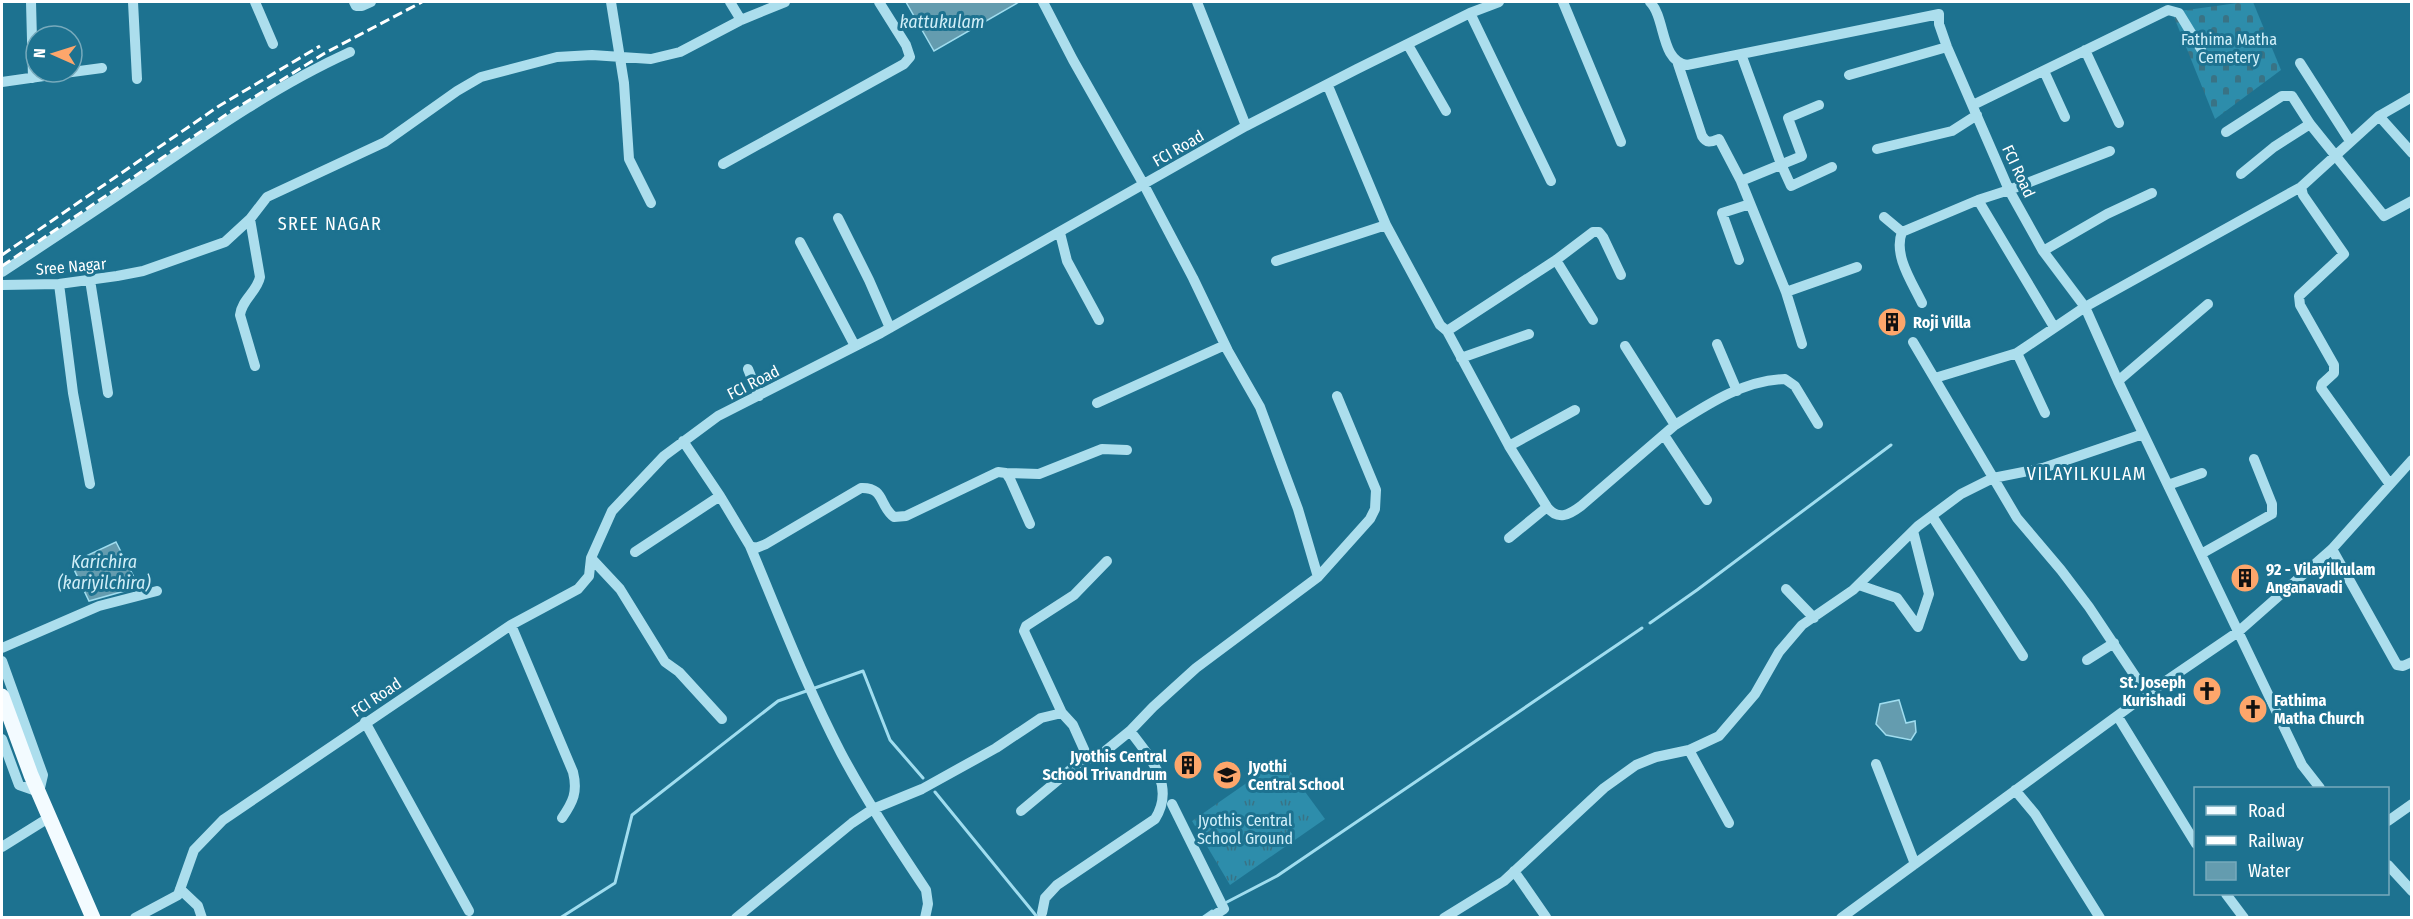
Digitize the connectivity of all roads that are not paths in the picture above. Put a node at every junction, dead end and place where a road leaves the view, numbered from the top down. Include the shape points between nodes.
1 (31, 2) edge
2 (133, 2) edge
3 (255, 2) edge
4 (354, 2) edge
5 (371, 2) edge
6 (611, 2) edge
7 (730, 2) edge
8 (785, 2) edge
9 (879, 2) edge
10 (1043, 2) edge
11 (1197, 2) edge
12 (1499, 2) edge
13 (1563, 2) edge
14 (1650, 2) edge
15 (1470, 13) junction
16 (741, 20) junction
17 (32, 24) edge
18 (273, 44) dead end
19 (1407, 45) junction
20 (1947, 47) junction
21 (2201, 49) dead end
22 (2085, 50) junction
23 (350, 52) dead end
24 (1741, 54) junction
25 (621, 57) junction
26 (2300, 63) dead end
27 (1678, 64) junction
28 (102, 68) dead end
29 (84, 70) edge
30 (2044, 70) junction
31 (1850, 75) dead end
32 (24, 79) edge
33 (137, 79) dead end
34 (2, 82) edge
35 (1328, 86) junction
36 (2412, 97) edge
37 (1820, 105) dead end
38 (1975, 110) junction
39 (1446, 111) dead end
40 (2379, 116) junction
41 (2065, 117) dead end
42 (2119, 123) dead end
43 (2310, 124) junction
44 (1246, 126) junction
45 (2226, 132) dead end
46 (2350, 141) junction
47 (1621, 142) dead end
48 (1877, 149) dead end
49 (2110, 151) dead end
50 (2412, 153) edge
51 (2335, 154) junction
52 (723, 164) dead end
53 (1781, 164) junction
54 (1832, 167) dead end
55 (2241, 174) dead end
56 (1551, 181) dead end
57 (1741, 181) junction
58 (1144, 185) junction
59 (2301, 186) junction
60 (2009, 190) junction
61 (2152, 193) dead end
62 (1978, 200) junction
63 (2412, 201) edge
64 (651, 203) dead end
65 (1750, 204) junction
66 (1884, 217) dead end
67 (838, 218) dead end
68 (250, 219) junction
69 (1386, 225) junction
70 (1902, 232) junction
71 (1060, 233) junction
72 (800, 242) dead end
73 (2043, 250) junction
74 (1556, 260) junction
75 (1739, 260) dead end
76 (1276, 261) dead end
77 (1857, 267) dead end
78 (2, 272) edge
79 (1621, 275) dead end
80 (90, 280) junction
81 (59, 284) junction
82 (2, 285) edge
83 (1786, 292) junction
84 (1922, 303) dead end
85 (2208, 304) dead end
86 (2085, 307) junction
87 (1099, 320) dead end
88 (1593, 320) dead end
89 (2054, 327) junction
90 (890, 328) junction
91 (1447, 331) junction
92 (1529, 334) dead end
93 (1913, 342) dead end
94 (1717, 344) dead end
95 (1225, 345) junction
96 (1802, 345) dead end
97 (855, 346) junction
98 (1625, 346) dead end
99 (2017, 353) junction
100 (1461, 357) junction
101 (255, 366) dead end
102 (748, 369) dead end
103 (1935, 378) junction
104 (2118, 381) junction
105 (1737, 391) junction
106 (108, 393) dead end
107 (759, 396) junction
108 (1337, 396) dead end
109 (1097, 403) dead end
110 (1575, 410) dead end
111 (2045, 413) dead end
112 (1818, 424) dead end
113 (1675, 425) junction
114 (2144, 434) junction
115 (1664, 435) junction
116 (683, 441) junction
117 (1509, 446) junction
118 (1127, 450) dead end
119 (2254, 459) dead end
120 (2412, 460) edge
121 (2202, 473) dead end
122 (1006, 474) junction
123 (1993, 478) junction
124 (2389, 483) junction
125 (90, 484) dead end
126 (2168, 485) junction
127 (720, 496) junction
128 (1707, 500) dead end
129 (1547, 507) junction
130 (1932, 516) junction
131 (1030, 524) dead end
132 (1913, 531) junction
133 (1509, 538) dead end
134 (750, 546) junction
135 (2332, 549) junction
136 (635, 552) dead end
137 (2201, 554) junction
138 (591, 558) junction
139 (1107, 561) dead end
140 (1318, 577) junction
141 (1859, 585) junction
142 (1786, 589) dead end
143 (157, 591) dead end
144 (1814, 618) junction
145 (511, 625) junction
146 (2238, 632) junction
147 (2114, 643) junction
148 (2, 648) edge
149 (2023, 656) dead end
150 (2087, 660) dead end
151 (2, 661) edge
152 (2412, 662) edge
153 (2147, 694) junction
154 (2, 696) edge
155 (1062, 713) junction
156 (2118, 717) junction
157 (722, 719) dead end
158 (365, 722) junction
159 (1130, 731) junction
160 (2, 739) edge
161 (1689, 750) junction
162 (1087, 756) junction
163 (1876, 764) dead end
164 (2318, 787) edge
165 (2015, 790) junction
166 (39, 792) junction
167 (1172, 804) dead end
168 (2412, 804) edge
169 (873, 809) junction
170 (1021, 810) dead end
171 (50, 817) junction
172 (562, 819) dead end
173 (2389, 820) edge
174 (1729, 823) dead end
175 (2194, 841) edge
176 (2, 847) edge
177 (1915, 864) junction
178 (2389, 866) edge
179 (1514, 871) junction
180 (180, 889) junction
181 (2412, 891) edge
182 (2227, 895) edge
183 (469, 911) dead end
184 (1042, 913) dead end
185 (1546, 917) edge
186 (93, 918) edge
187 (135, 918) edge
188 (202, 918) edge
189 (736, 918) edge
190 (925, 918) edge
191 (1210, 918) edge
192 (1444, 918) edge
193 (1841, 918) edge
194 (2100, 918) edge
195 (2244, 918) edge

1 - 17 street
2 - 33 street
3 - 18 street
4 - 5 street via 357,6
6 - 25 street
7 - 16 street
8 - 16 street, Sree Nagar
9 - 52 street via 910,57
10 - 58 street
11 - 44 street
12 - 15 street, FCI Road
13 - 47 street
14 - 27 street
15 - 19 street, FCI Road
15 - 56 street
16 - 25 street, Sree Nagar via 680,52 651,59
19 - 35 street, FCI Road
19 - 39 street
20 - 24 street, FCI Road via 1939,14
20 - 31 street
20 - 38 street, FCI Road
21 - 22 street via 2178,13 2168,10
22 - 30 street
22 - 42 street
23 - 78 street via 277,90
24 - 27 street, FCI Road
24 - 53 street
25 - 64 street via 629,159
25 - 68 street, Sree Nagar via 557,57 481,77 385,142 267,197
26 - 46 street
27 - 57 street via 1702,136 1710,143 1719,139
28 - 29 street
30 - 38 street
30 - 41 street
32 - 34 street
35 - 44 street, FCI Road
35 - 69 street
36 - 40 street
37 - 53 street via 1788,118 1802,156
38 - 48 street via 1952,131
38 - 60 street, FCI Road
40 - 46 street
40 - 50 street
43 - 45 street via 2292,96 2282,96
43 - 51 street
43 - 55 street
44 - 58 street, FCI Road
46 - 51 street
49 - 60 street
51 - 59 street
51 - 63 street via 2385,216
53 - 54 street via 1791,186
53 - 57 street
57 - 65 street
58 - 71 street, FCI Road
58 - 95 street
59 - 86 street
59 - 124 street via 2303,195 2344,254 2299,296 2300,305 2334,365 2334,373 2321,388
60 - 62 street
60 - 73 street, FCI Road
61 - 73 street
62 - 70 street
62 - 89 street
65 - 75 street via 1722,213
65 - 83 street
66 - 70 street
67 - 90 street
68 - 80 street, Sree Nagar via 225,242 142,271
68 - 101 street via 260,277 240,315
69 - 76 street
69 - 91 street via 1440,325
70 - 84 street via 1902,258
71 - 87 street via 1067,261
71 - 90 street, FCI Road
72 - 97 street
73 - 86 street, FCI Road
74 - 79 street via 1593,232 1599,232
74 - 88 street
74 - 91 street
77 - 83 street
80 - 81 street, Sree Nagar
80 - 106 street
81 - 82 street, Sree Nagar
81 - 125 street
83 - 96 street
85 - 104 street
86 - 89 street
86 - 104 street, FCI Road
89 - 99 street
90 - 97 street, FCI Road
91 - 100 street
92 - 100 street
93 - 103 street
94 - 105 street
95 - 109 street
95 - 140 street via 1260,407 1298,509
97 - 107 street, FCI Road
98 - 113 street
99 - 103 street
99 - 111 street
100 - 117 street
102 - 107 street
103 - 123 street
104 - 114 street, FCI Road
105 - 112 street via 1774,380 1789,380
105 - 113 street via 1706,404
107 - 116 street, FCI Road via 718,416
108 - 140 street via 1376,490 1375,509 1362,530
110 - 117 street
113 - 115 street
114 - 123 street via 2043,468
114 - 126 street, FCI Road
115 - 128 street
115 - 129 street via 1571,513 1558,515
116 - 127 street
116 - 138 street, FCI Road via 612,511
117 - 129 street
118 - 122 street via 1102,449 1039,474
119 - 137 street via 2272,504 2272,514
120 - 124 street
121 - 126 street
122 - 131 street
122 - 134 street via 998,472 906,516 894,517 878,493 871,488 861,489 766,544
123 - 130 street
123 - 147 street via 2017,518
124 - 135 street
126 - 137 street, FCI Road
127 - 134 street
127 - 136 street
129 - 133 street
130 - 132 street
130 - 149 street
132 - 141 street
132 - 141 street via 1929,594 1918,627 1897,598
134 - 169 street via 841,752
135 - 146 street
135 - 152 street via 2397,665
137 - 146 street, FCI Road
138 - 145 street, FCI Road via 589,576 579,589
138 - 157 street via 620,590 665,662
139 - 155 street via 1074,595 1024,631
140 - 159 street via 1196,668
141 - 144 street
142 - 144 street
143 - 148 street via 99,606
144 - 161 street via 1779,652 1755,694 1728,727 1708,743
145 - 158 street, FCI Road
145 - 172 street via 576,783 574,801
146 - 153 street
146 - 164 street, FCI Road via 2302,765
147 - 150 street
147 - 153 street
151 - 166 street via 43,775
153 - 156 street
154 - 166 main road
155 - 162 street via 1073,725
155 - 169 street via 1041,718 959,769
156 - 165 street
156 - 175 street
158 - 180 street, FCI Road via 223,820 194,850
158 - 183 street
159 - 162 street via 1098,758
159 - 184 street via 1161,775 1161,809 1155,819 1056,885 1045,898
160 - 166 street via 19,785
161 - 174 street
161 - 179 street via 1656,756 1636,765 1604,788
162 - 170 street
163 - 177 street
165 - 177 street
165 - 194 street via 2035,814
166 - 171 main road
167 - 191 street via 1224,909
168 - 173 street
169 - 189 street
169 - 190 street via 926,890
171 - 176 street
171 - 186 main road
177 - 193 street
178 - 181 street
179 - 185 street
179 - 192 street
180 - 187 street via 178,895
180 - 188 street via 198,906
182 - 195 street

